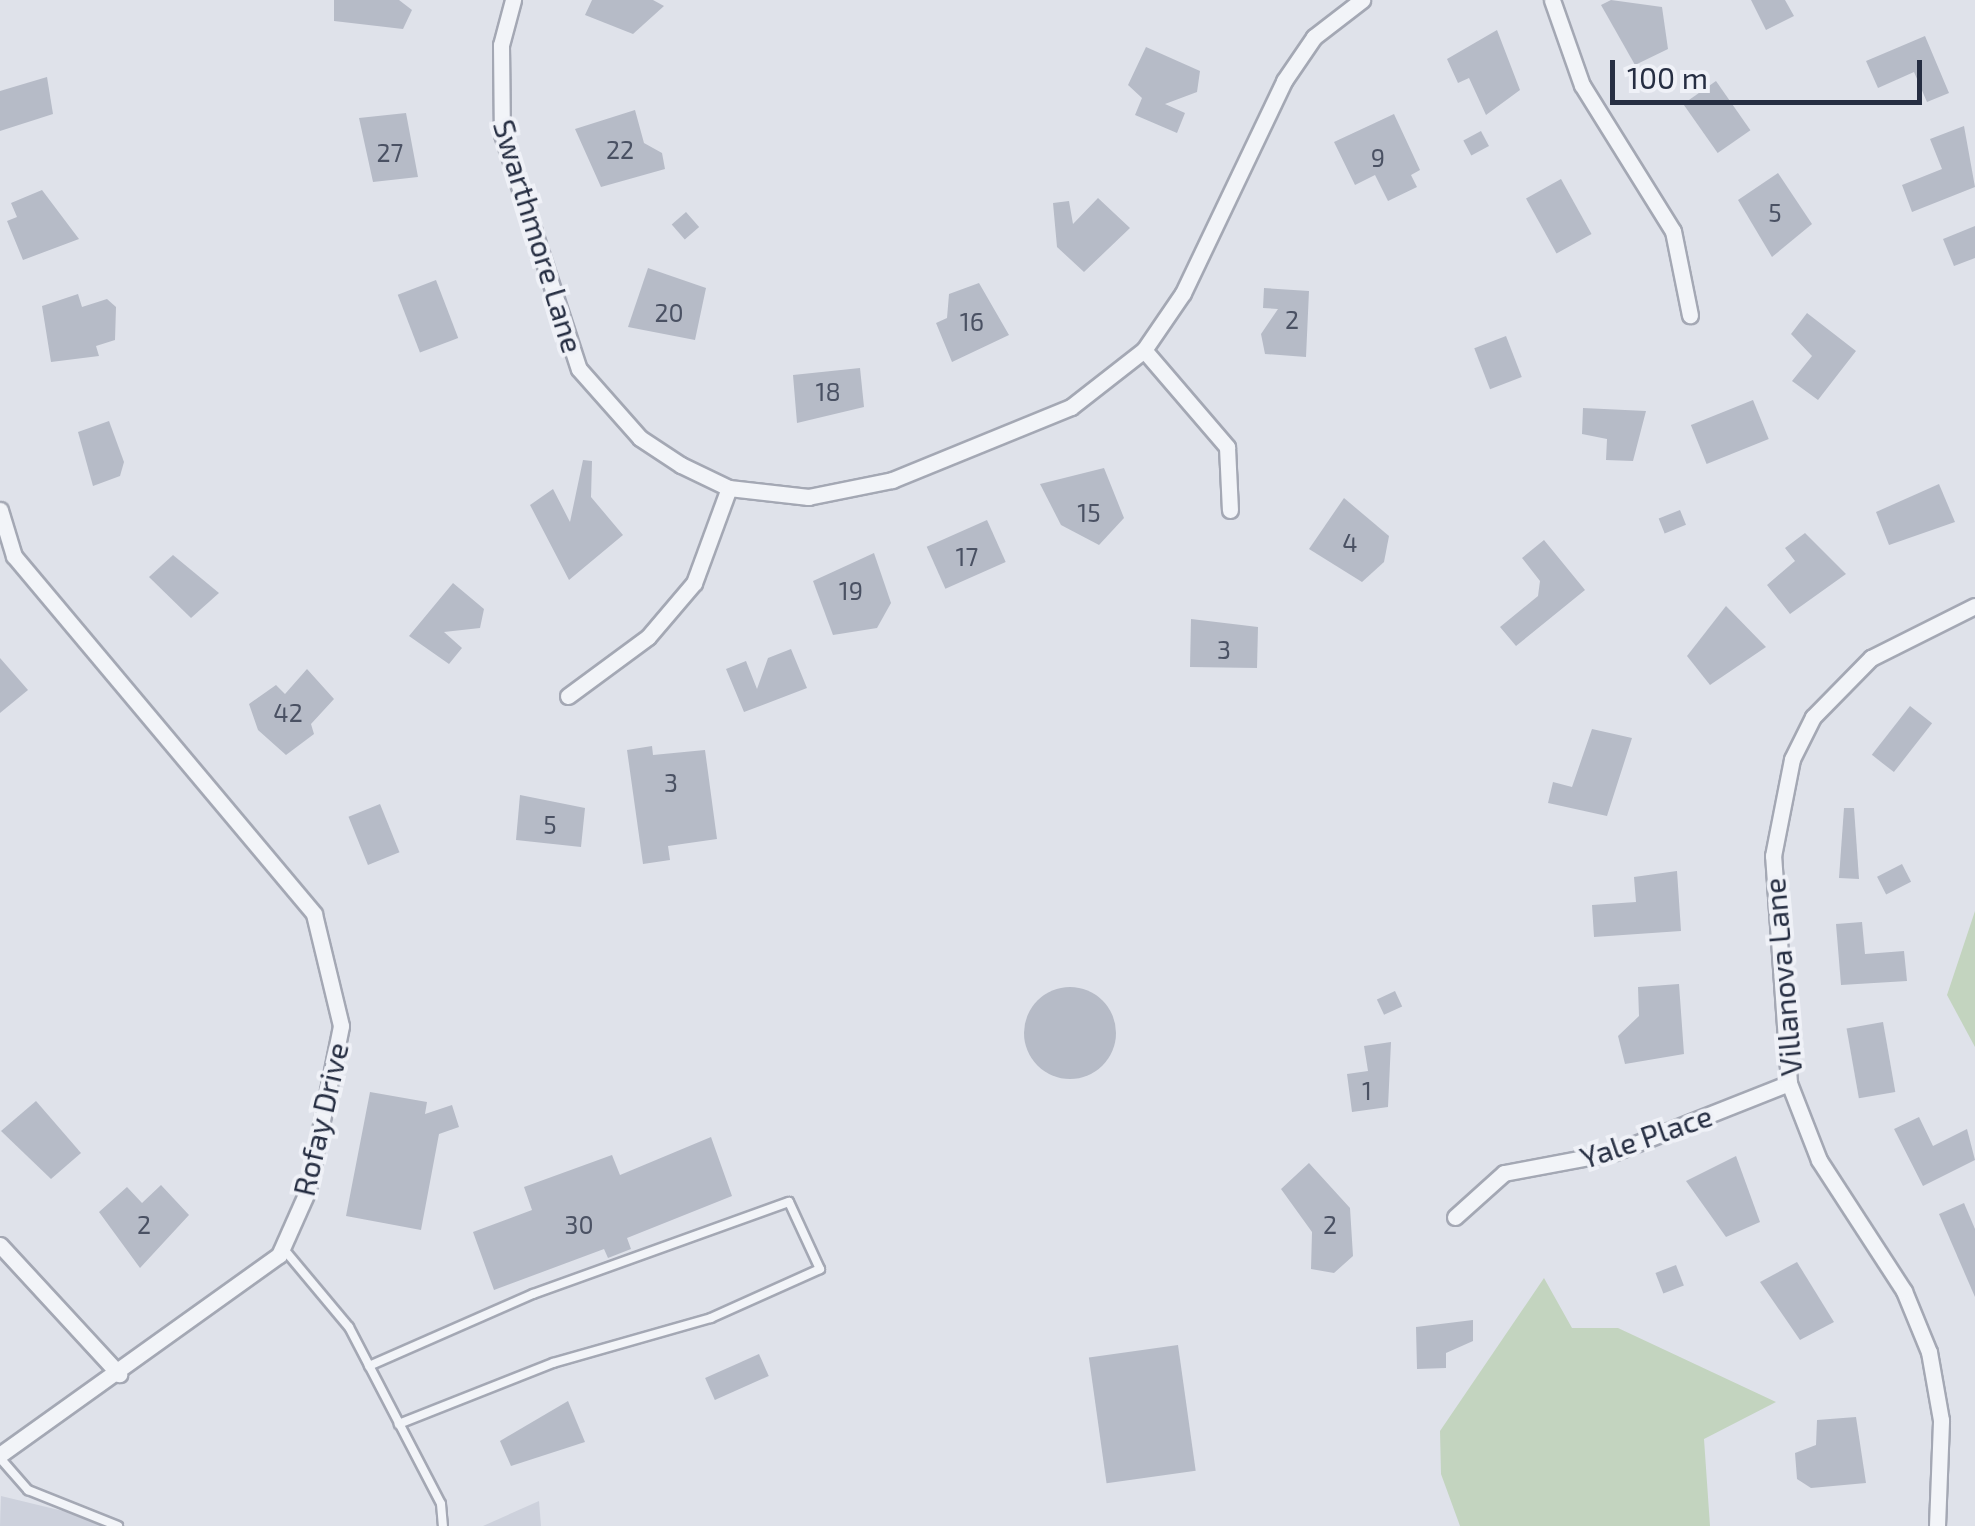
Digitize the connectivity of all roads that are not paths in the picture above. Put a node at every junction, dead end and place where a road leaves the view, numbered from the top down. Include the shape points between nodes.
1 (513, 0) edge
2 (1362, 0) edge
3 (1552, 0) edge
4 (1690, 315) dead end
5 (1144, 350) junction
6 (729, 488) junction
7 (0, 510) edge
8 (1230, 510) dead end
9 (1975, 606) edge
10 (568, 696) dead end
11 (1789, 1083) junction
12 (1455, 1216) dead end
13 (0, 1245) edge
14 (282, 1248) junction
15 (369, 1366) junction
16 (119, 1374) junction
17 (399, 1424) junction
18 (0, 1457) edge
19 (118, 1526) edge
20 (443, 1526) edge
21 (1937, 1526) edge

1 - 6 street, Swarthmore Lane via 500,45 502,134 580,369 640,438
2 - 5 street, Swarthmore Lane via 1314,37 1284,81 1183,293
3 - 4 street via 1582,85 1672,231
5 - 6 street, Swarthmore Lane via 1070,406 892,480 808,497
5 - 8 street via 1227,447
6 - 10 street via 694,584 648,637
7 - 14 street, Rofay Drive via 14,556 314,914 341,1026 308,1190
9 - 11 street, Villanova Lane via 1871,658 1814,717 1792,760 1773,856
11 - 12 street, Yale Place via 1615,1152 1504,1173
11 - 21 street, Villanova Lane via 1819,1160 1904,1291 1929,1352 1941,1420
13 - 16 street
14 - 15 lane
14 - 16 street, Rofay Drive via 231,1297
15 - 17 lane
15 - 17 lane via 533,1294 789,1202 820,1270 711,1318 553,1363
16 - 18 street, Rofay Drive
17 - 20 lane
18 - 19 lane via 28,1490

